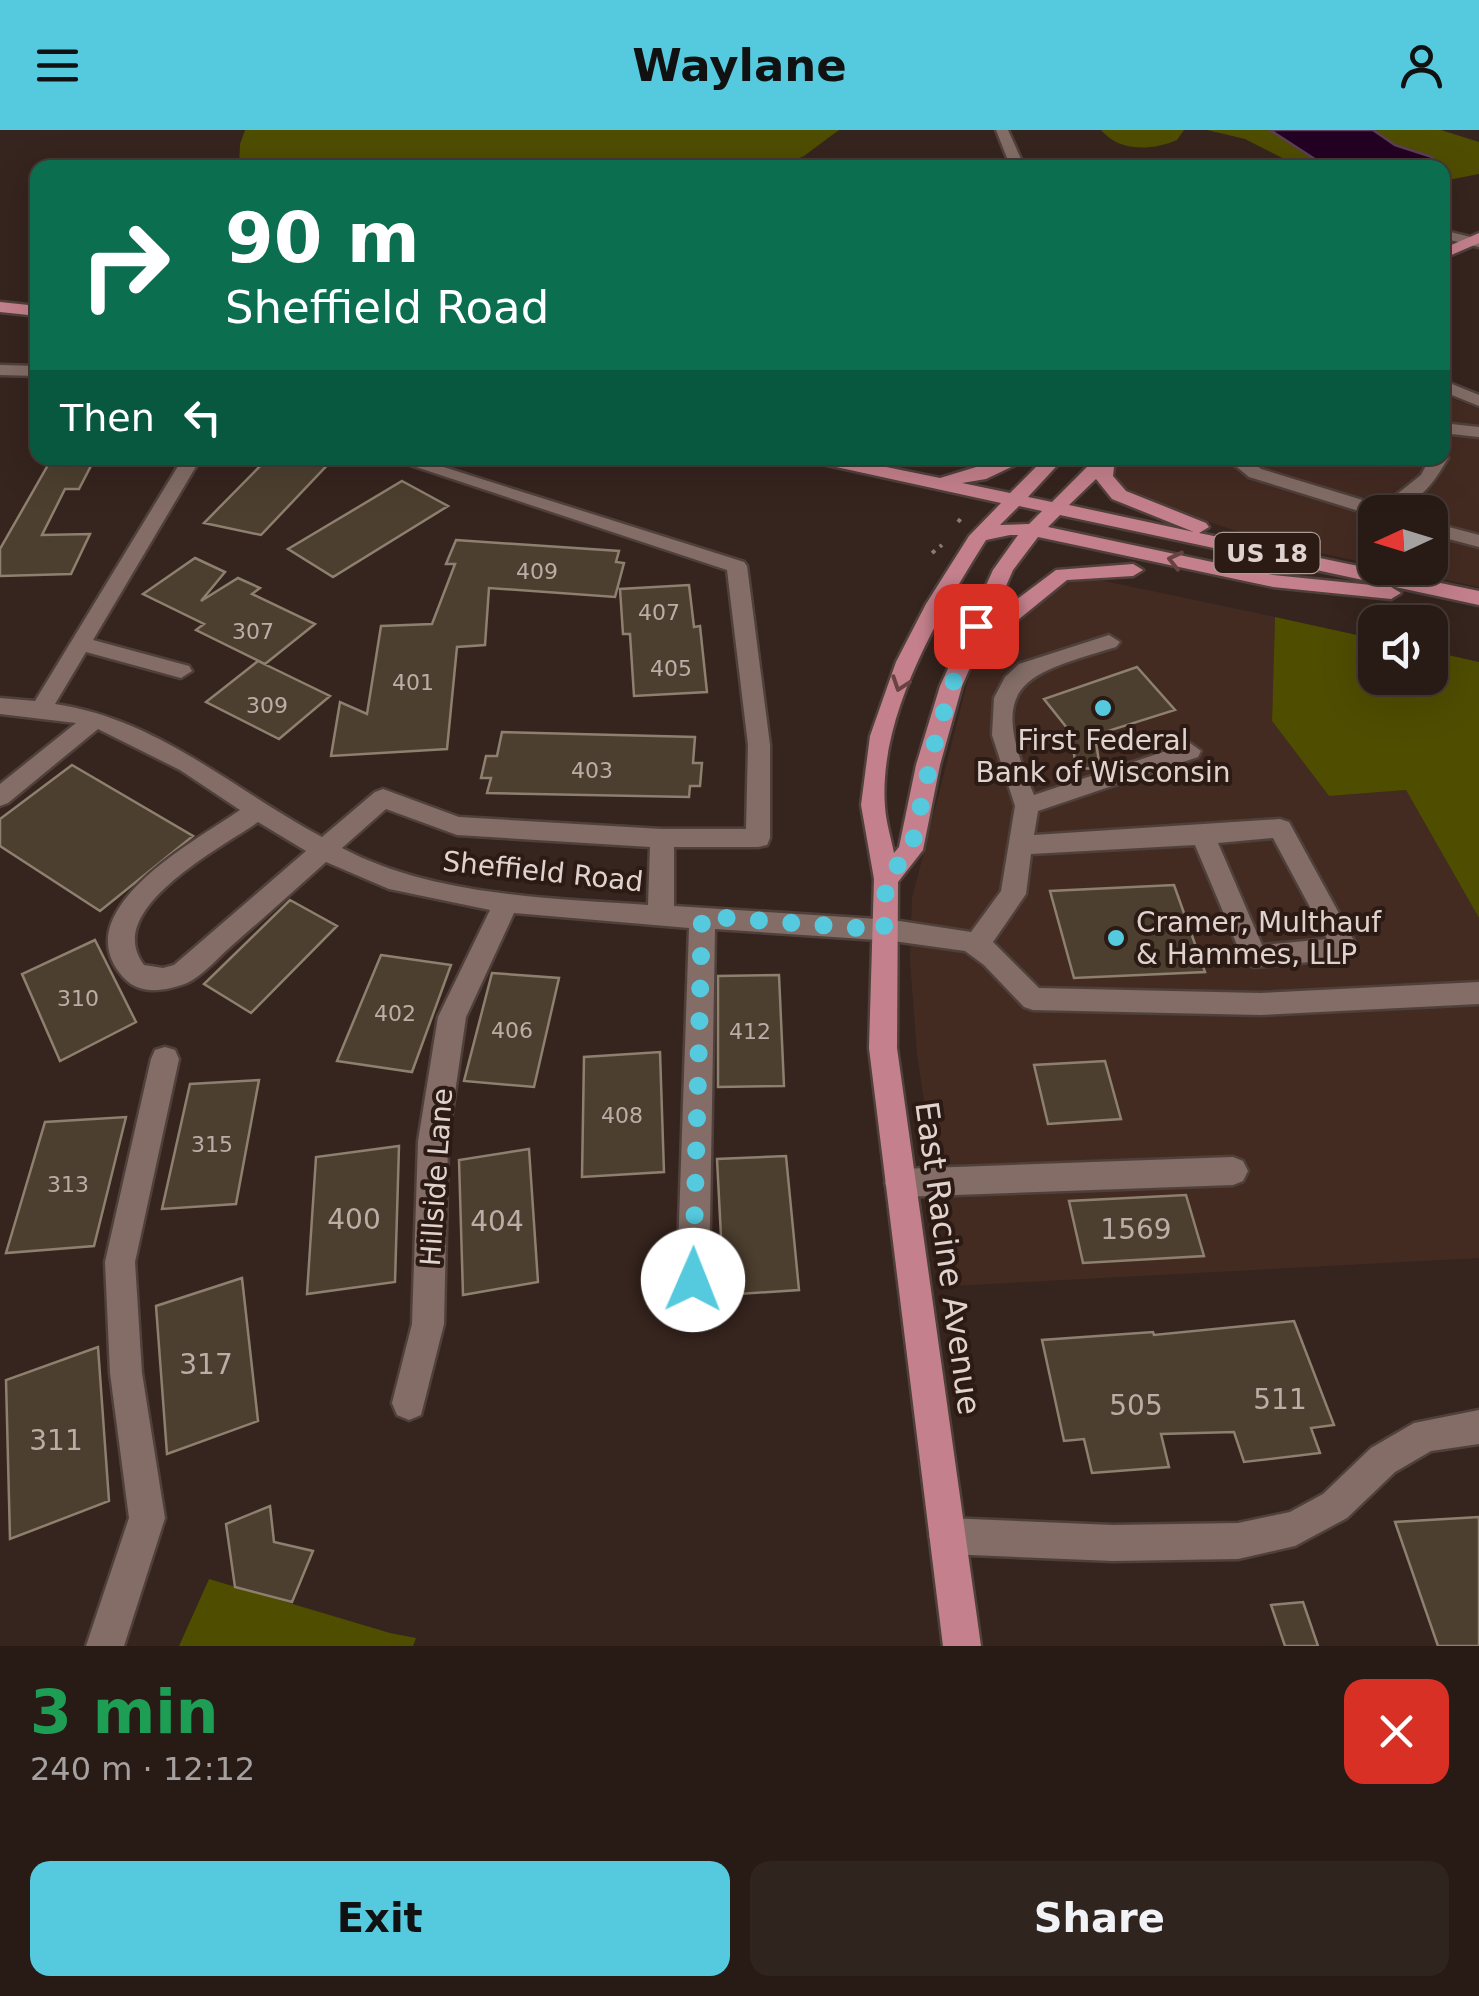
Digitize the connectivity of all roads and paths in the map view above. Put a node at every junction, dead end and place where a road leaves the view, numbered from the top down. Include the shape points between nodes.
1 (1002, 130) edge
2 (1015, 160) edge
3 (1450, 236) edge
4 (1476, 241) edge
5 (1450, 252) edge
6 (0, 306) edge
7 (30, 310) edge
8 (0, 370) edge
9 (30, 370) edge
10 (1450, 389) edge
11 (1479, 401) edge
12 (1450, 429) edge
13 (1479, 432) edge
14 (188, 465) edge
15 (420, 465) edge
16 (852, 465) edge
17 (1001, 465) edge
18 (1048, 465) edge
19 (1099, 465) edge
20 (1105, 465) edge
21 (1244, 465) edge
22 (1435, 465) edge
23 (916, 478) junction
24 (1406, 495) edge
25 (1013, 499) junction
26 (1358, 504) edge
27 (1054, 508) junction
28 (996, 517) junction
29 (1448, 531) edge
30 (979, 536) junction
31 (1477, 536) edge
32 (1027, 537) junction
33 (942, 545) dead end
34 (1260, 552) junction
35 (932, 553) dead end
36 (1133, 570) dead end
37 (1479, 599) edge
38 (1109, 642) dead end
39 (83, 644) junction
40 (962, 654) junction
41 (181, 672) dead end
42 (0, 706) edge
43 (40, 710) junction
44 (94, 720) junction
45 (1190, 752) dead end
46 (0, 797) edge
47 (1027, 806) junction
48 (256, 812) junction
49 (1203, 835) junction
50 (662, 838) junction
51 (1020, 845) junction
52 (322, 850) junction
53 (886, 879) junction
54 (506, 902) junction
55 (660, 913) junction
56 (702, 916) junction
57 (884, 930) junction
58 (976, 944) junction
59 (1479, 993) edge
60 (165, 1059) dead end
61 (1232, 1170) dead end
62 (900, 1183) junction
63 (693, 1280) dead end
64 (408, 1402) dead end
65 (1479, 1427) edge
66 (947, 1536) junction
67 (105, 1646) edge
68 (962, 1646) edge

1 - 2 street
3 - 4 street
4 - 5 main road
6 - 7 main road
8 - 9 street
10 - 11 street
12 - 13 street
14 - 39 street
15 - 50 street via 737,566 759,745 758,838
16 - 23 main road, US 18
17 - 23 main road via 966,478
18 - 25 main road, East Racine Avenue
19 - 27 main road
20 - 34 main road via 1104,477 1118,495
21 - 26 street
22 - 24 street
23 - 25 main road, US 18
25 - 27 main road, US 18
25 - 28 main road, East Racine Avenue
27 - 28 main road via 1028,518
27 - 32 main road
27 - 34 main road, US 18
28 - 30 main road, East Racine Avenue
29 - 31 street
30 - 32 main road via 1010,529
30 -> 53 main road, East Racine Avenue via 907,662 881,736 873,806
37 -> 32 main road via 1272,582
32 - 40 main road
33 - 35 path
34 - 37 main road, US 18
36 - 40 main road via 1064,574
38 - 47 street via 1026,669 1002,702 1007,760
39 - 41 street
39 - 43 street
40 - 53 main road via 928,764 911,850
42 - 43 street, Sheffield Road
43 - 44 street, Sheffield Road
44 - 46 street
44 - 48 street, Sheffield Road via 153,745
45 - 47 street
47 - 51 street
48 - 52 street, Sheffield Road
48 - 52 street via 136,902 122,938 134,976 166,981 183,973
49 - 49 street via 1254,956 1345,948 1280,828
49 - 51 street
50 - 52 street via 457,826 383,798
50 - 55 street
51 - 58 street via 1013,894
52 - 54 street, Sheffield Road via 396,882
53 - 57 main road, East Racine Avenue
54 - 55 street, Sheffield Road
54 - 64 street, Hillside Lane via 452,1017 433,1141 428,1324
55 - 56 street, Sheffield Road
56 - 57 street, Sheffield Road
56 - 63 street
57 - 58 street, Sheffield Road
57 - 62 main road, East Racine Avenue via 883,1048
58 - 59 street via 1033,999 1260,1004
60 - 67 street via 120,1262 126,1374 147,1518
61 - 62 street
62 - 66 main road, East Racine Avenue
65 - 66 street via 1426,1435 1383,1460 1335,1506 1295,1528 1238,1541
66 - 68 main road, East Racine Avenue

